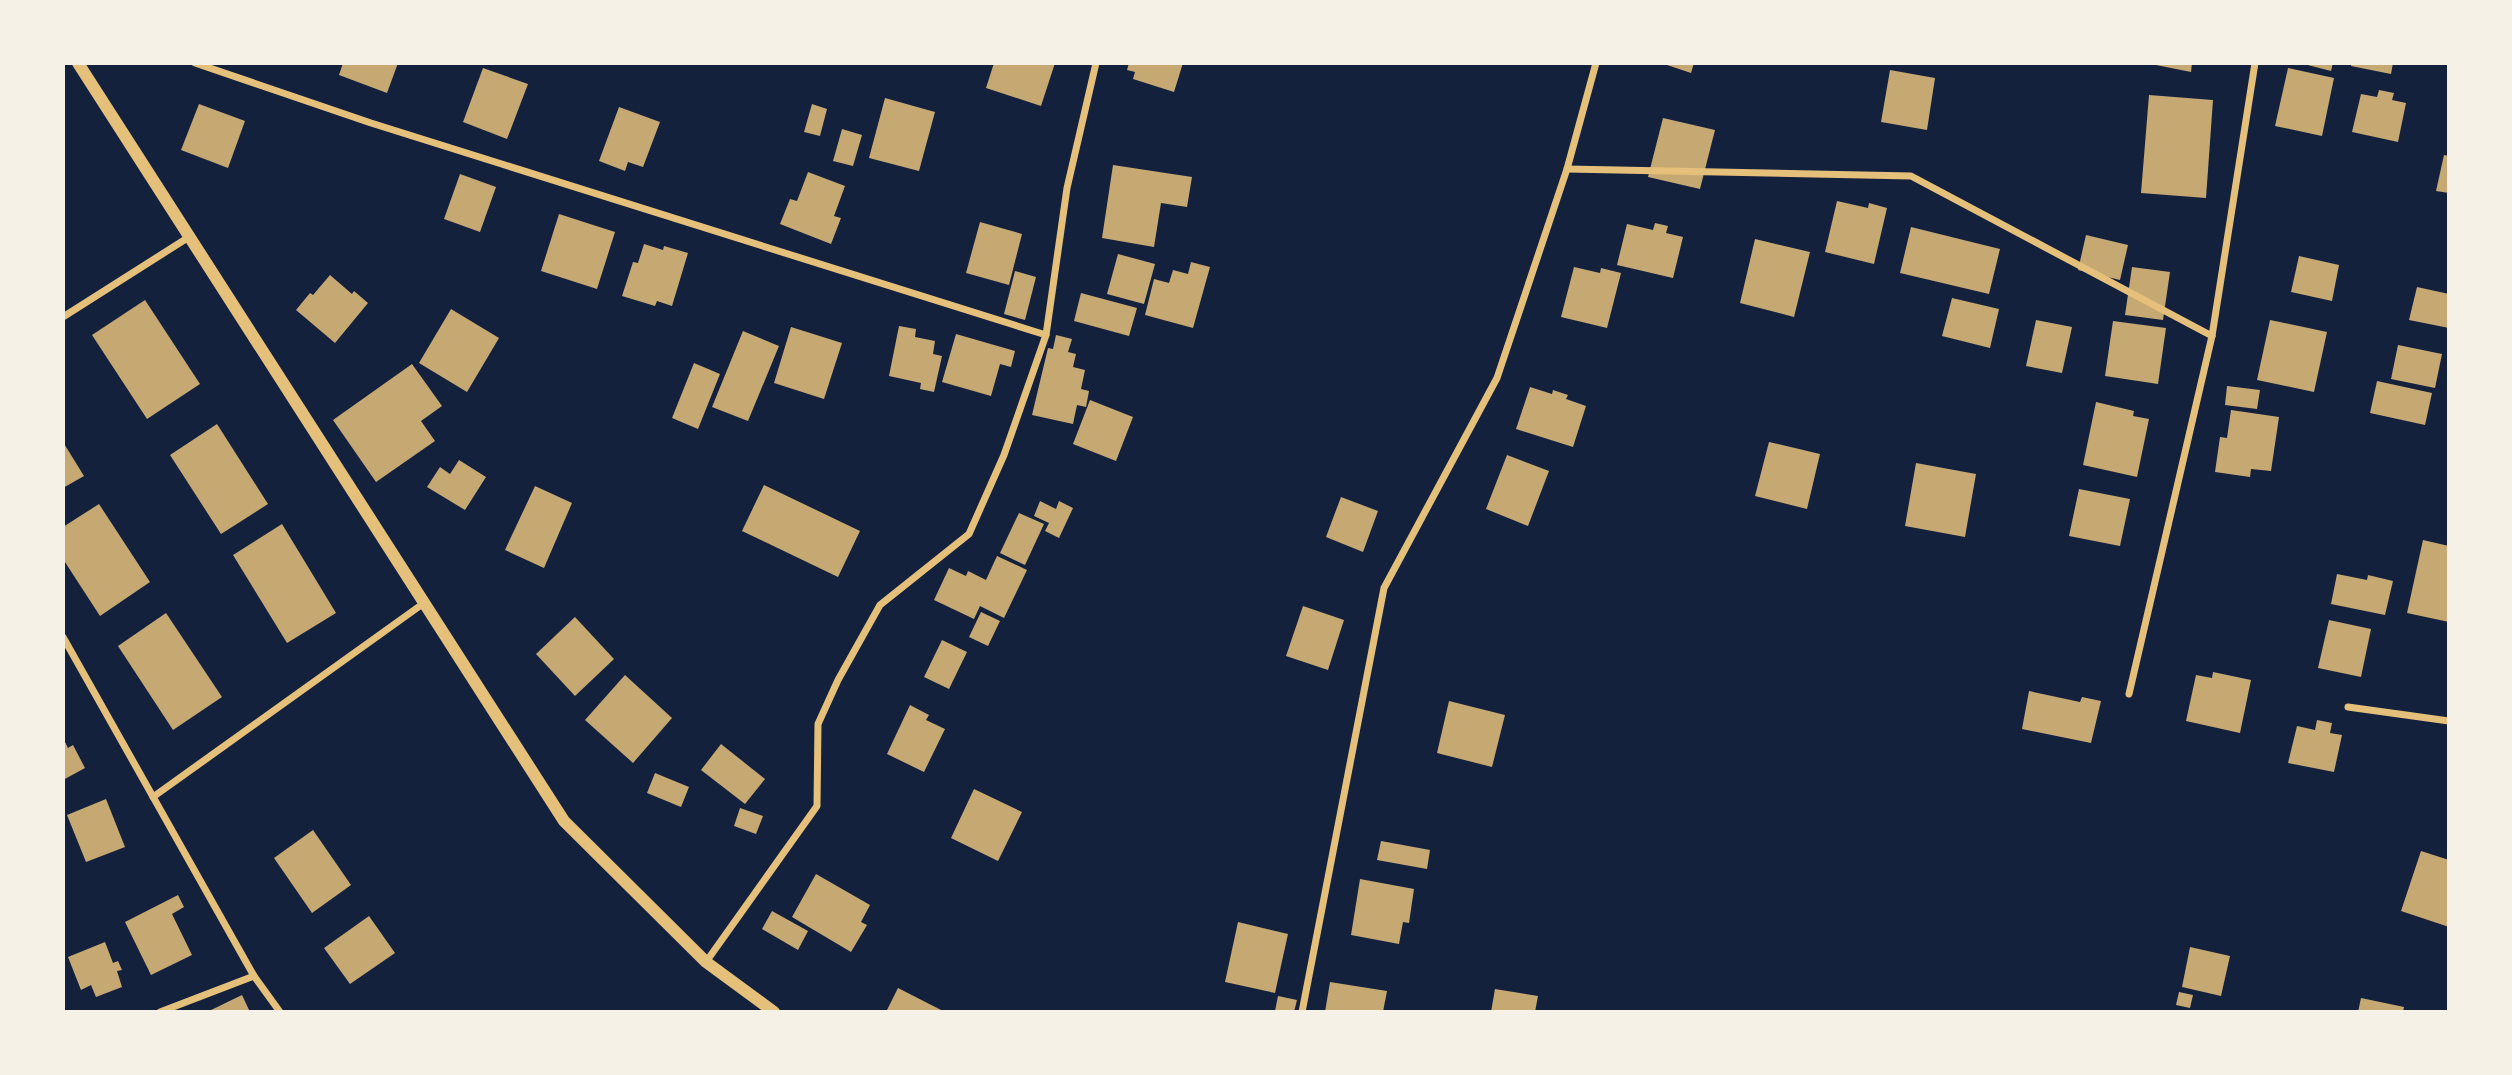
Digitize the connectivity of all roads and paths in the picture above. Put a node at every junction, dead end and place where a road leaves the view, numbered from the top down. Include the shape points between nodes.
1 (78, 63) edge
2 (195, 63) edge
3 (1096, 63) edge
4 (1596, 63) edge
5 (2255, 63) edge
6 (1567, 169) junction
7 (189, 237) junction
8 (63, 317) edge
9 (1046, 335) junction
10 (2212, 336) junction
11 (424, 603) junction
12 (63, 637) edge
13 (2129, 694) dead end
14 (2348, 707) dead end
15 (2449, 721) edge
16 (153, 797) junction
17 (706, 962) junction
18 (254, 976) junction
19 (160, 1012) edge
20 (280, 1012) edge
21 (774, 1012) edge
22 (1302, 1012) edge

1 - 7 street
2 - 9 street
3 - 9 street via 1067,188
4 - 6 street
5 - 10 street
6 - 10 street via 1911,176
6 - 22 street via 1497,378 1384,588
7 - 8 street
7 - 11 street
9 - 17 street via 1004,455 969,534 880,605 818,723 817,806
10 - 13 street
11 - 16 street
11 - 17 street via 564,821
12 - 16 street
14 - 15 street
16 - 18 street
17 - 21 street
18 - 19 street
18 - 20 street

